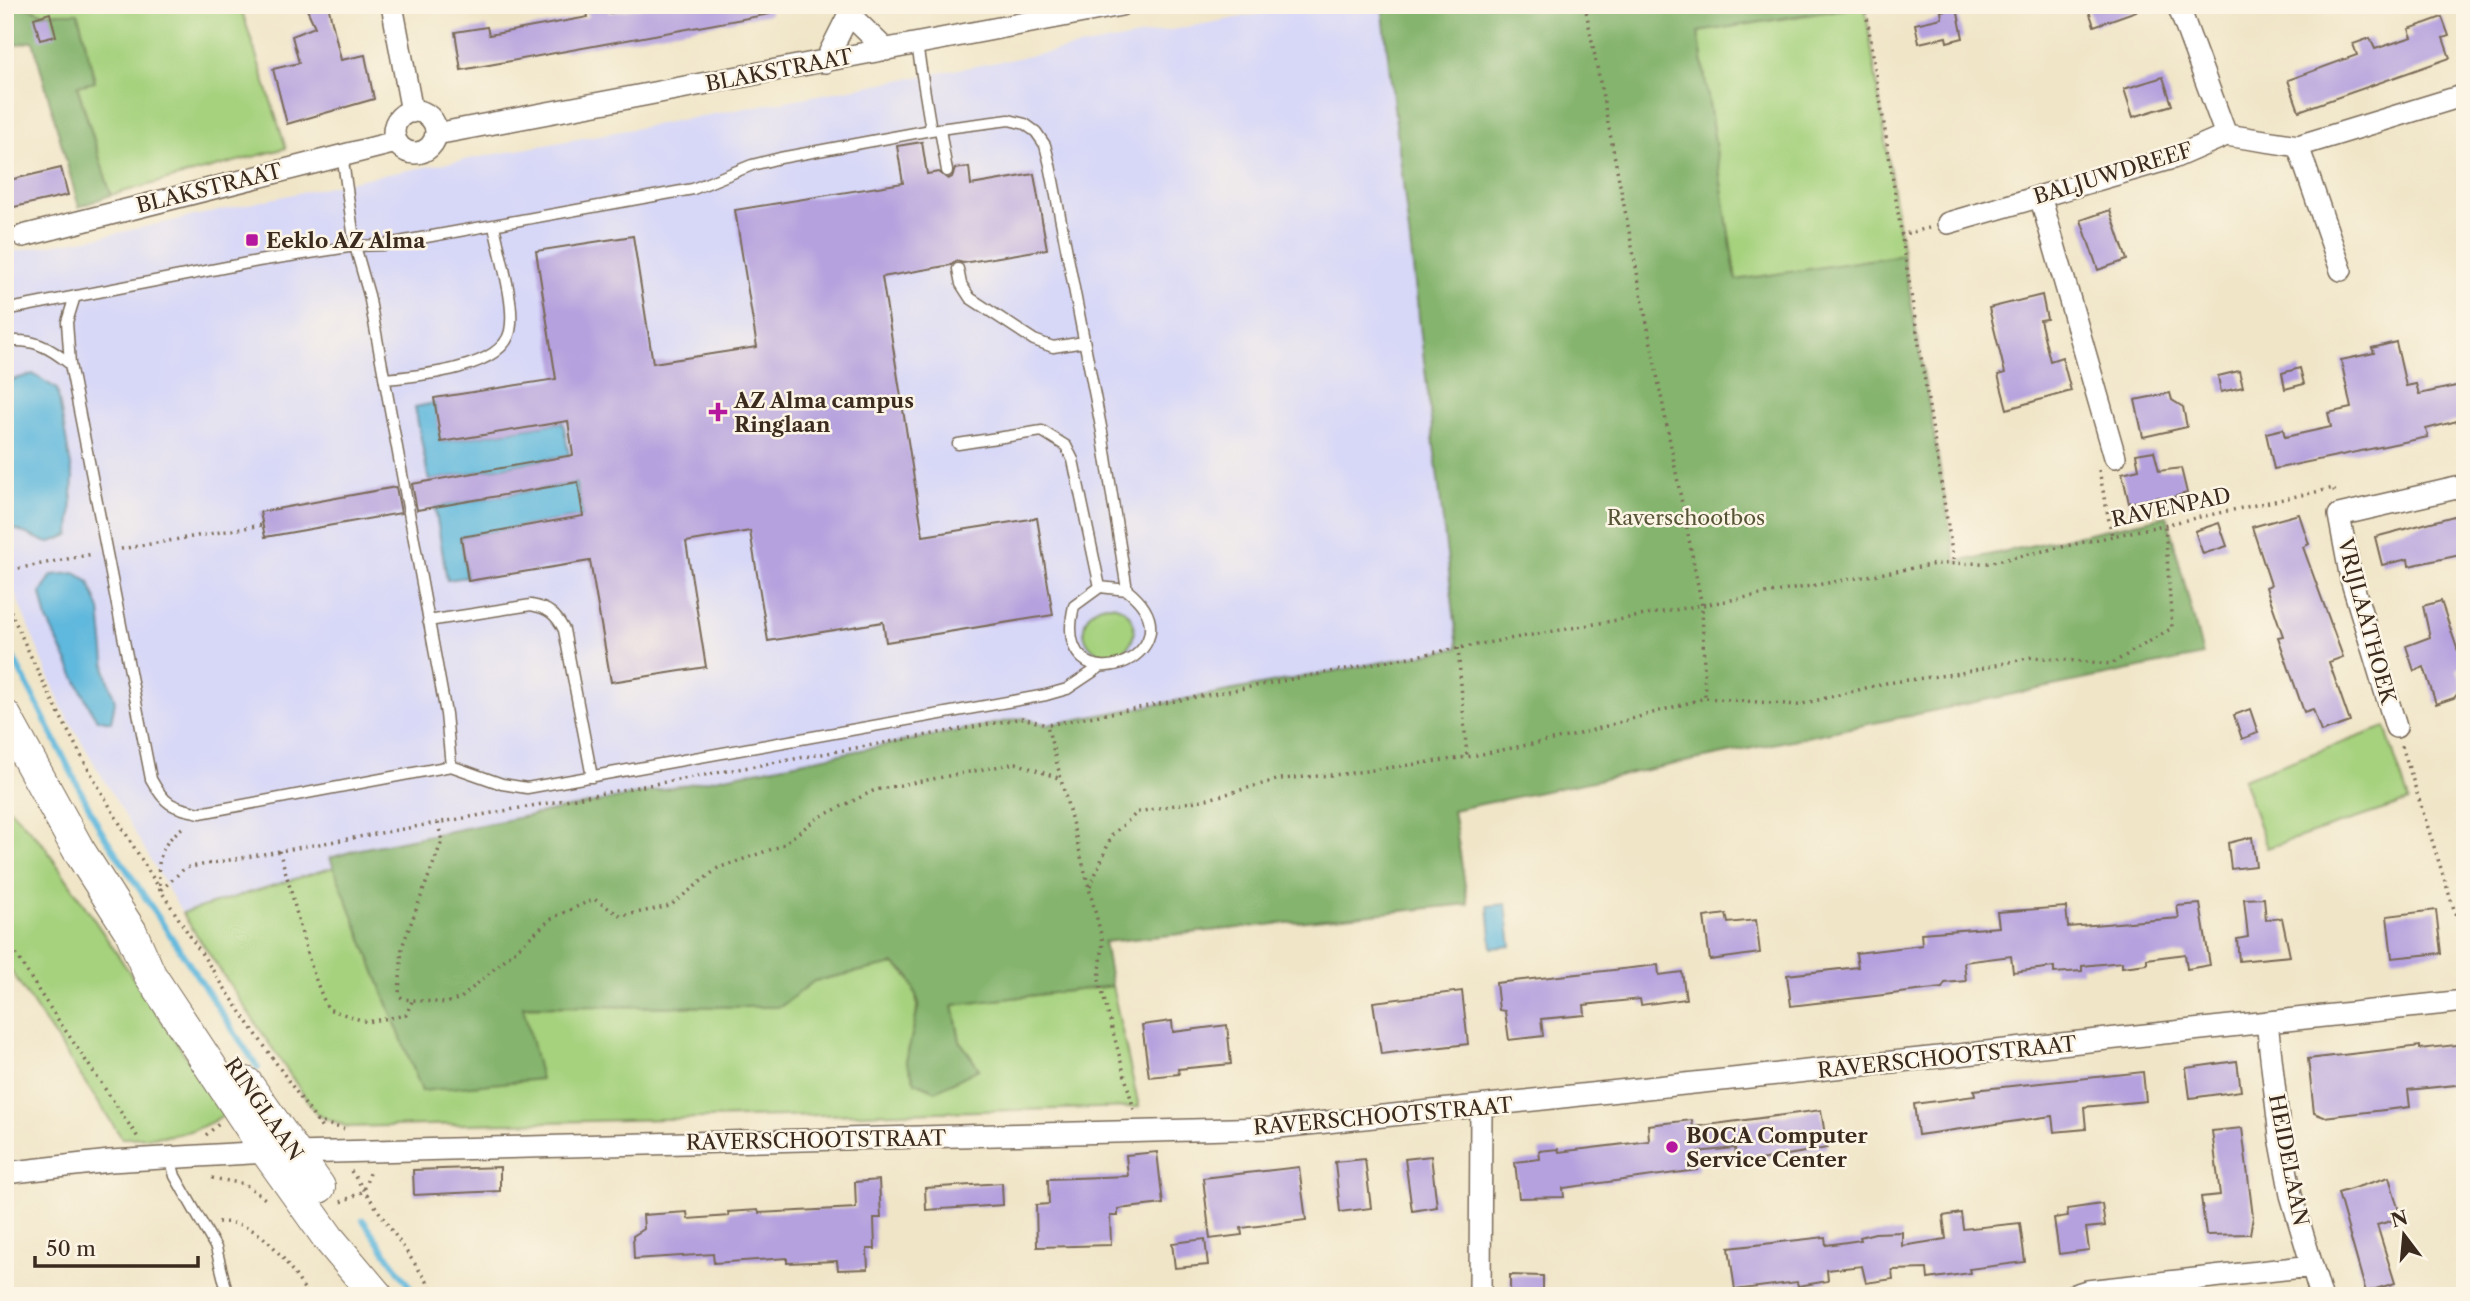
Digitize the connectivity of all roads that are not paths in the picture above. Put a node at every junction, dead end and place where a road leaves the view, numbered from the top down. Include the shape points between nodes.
1 (392, 5) edge
2 (1122, 5) edge
3 (2178, 5) edge
4 (848, 10) edge
5 (917, 45) junction
6 (886, 50) junction
7 (825, 62) junction
8 (2465, 95) edge
9 (412, 112) junction
10 (936, 130) junction
11 (436, 134) junction
12 (2226, 135) junction
13 (396, 142) junction
14 (2298, 146) junction
15 (342, 154) junction
16 (947, 171) dead end
17 (2040, 196) junction
18 (1948, 223) road end
19 (494, 225) junction
20 (23, 236) dead end
21 (355, 246) junction
22 (958, 269) dead end
23 (2341, 270) dead end
24 (75, 296) junction
25 (5, 310) edge
26 (5, 342) edge
27 (1084, 342) junction
28 (70, 364) junction
29 (385, 379) junction
30 (958, 444) dead end
31 (2115, 457) road end
32 (2465, 486) edge
33 (1100, 587) junction
34 (1127, 590) junction
35 (428, 621) junction
36 (1100, 667) junction
37 (5, 716) edge
38 (2396, 727) road end
39 (451, 766) junction
40 (592, 777) junction
41 (131, 932) junction
42 (2465, 1001) edge
43 (2267, 1022) junction
44 (1482, 1107) junction
45 (281, 1152) junction
46 (171, 1162) junction
47 (5, 1173) edge
48 (2312, 1266) junction
49 (228, 1296) edge
50 (376, 1296) edge
51 (384, 1296) edge
52 (1480, 1296) edge
53 (2071, 1296) edge
54 (2321, 1296) edge

1 - 9 street
2 - 5 street, BLAKSTRAAT
3 - 12 street
4 - 6 street
4 - 7 street
5 - 6 street, BLAKSTRAAT
5 - 10 lane
6 - 7 street, BLAKSTRAAT
7 - 11 street, BLAKSTRAAT
8 - 14 street
9 - 11 street via 426,114
9 - 13 street via 396,123
10 - 16 lane
10 - 19 lane via 752,165 693,189
10 - 27 lane via 1009,120 1025,124 1045,145
11 - 13 street via 431,146 419,153 406,151
12 - 14 street
12 - 17 street, BALJUWDREEF via 2173,158
13 - 15 street, BLAKSTRAAT
14 - 23 street
15 - 20 street, BLAKSTRAAT
15 - 21 lane
17 - 18 street, BALJUWDREEF
17 - 31 street
19 - 21 lane
19 - 29 lane via 510,309 510,332 500,349 476,363
21 - 24 lane
21 - 29 lane
22 - 27 lane via 970,298 1034,340 1053,347
24 - 25 lane
24 - 28 lane via 67,322
26 - 28 lane via 38,343
27 - 34 lane
28 - 39 lane via 151,779 163,802 200,813
29 - 35 lane
30 - 33 lane via 1042,431 1066,446
32 - 38 street, VRIJLAATHOEK via 2339,515 2351,579
33 - 34 lane
33 - 36 lane via 1074,606 1068,631 1078,654
34 - 36 lane via 1141,601 1150,625 1144,649 1125,665
35 - 39 lane
35 - 40 lane via 531,605 557,616 565,630
36 - 40 lane via 1067,689 1046,695
37 - 41 main road, RINGLAAN via 78,849
39 - 40 lane via 502,785 527,788
41 - 45 main road, RINGLAAN via 150,975 239,1108
41 - 45 main road, RINGLAAN via 162,966 271,1117
42 - 43 street, RAVERSCHOOTSTRAAT
43 - 44 street, RAVERSCHOOTSTRAAT
43 - 48 street, HEIDELAAN via 2280,1137
44 - 45 street, RAVERSCHOOTSTRAAT via 1270,1128
44 - 52 street
45 - 46 street, RAVERSCHOOTSTRAAT
45 - 50 main road, RINGLAAN via 330,1238
45 - 51 main road, RINGLAAN via 333,1207
46 - 47 street, RAVERSCHOOTSTRAAT
46 - 49 lane via 216,1248
48 - 53 street
48 - 54 street, HEIDELAAN

